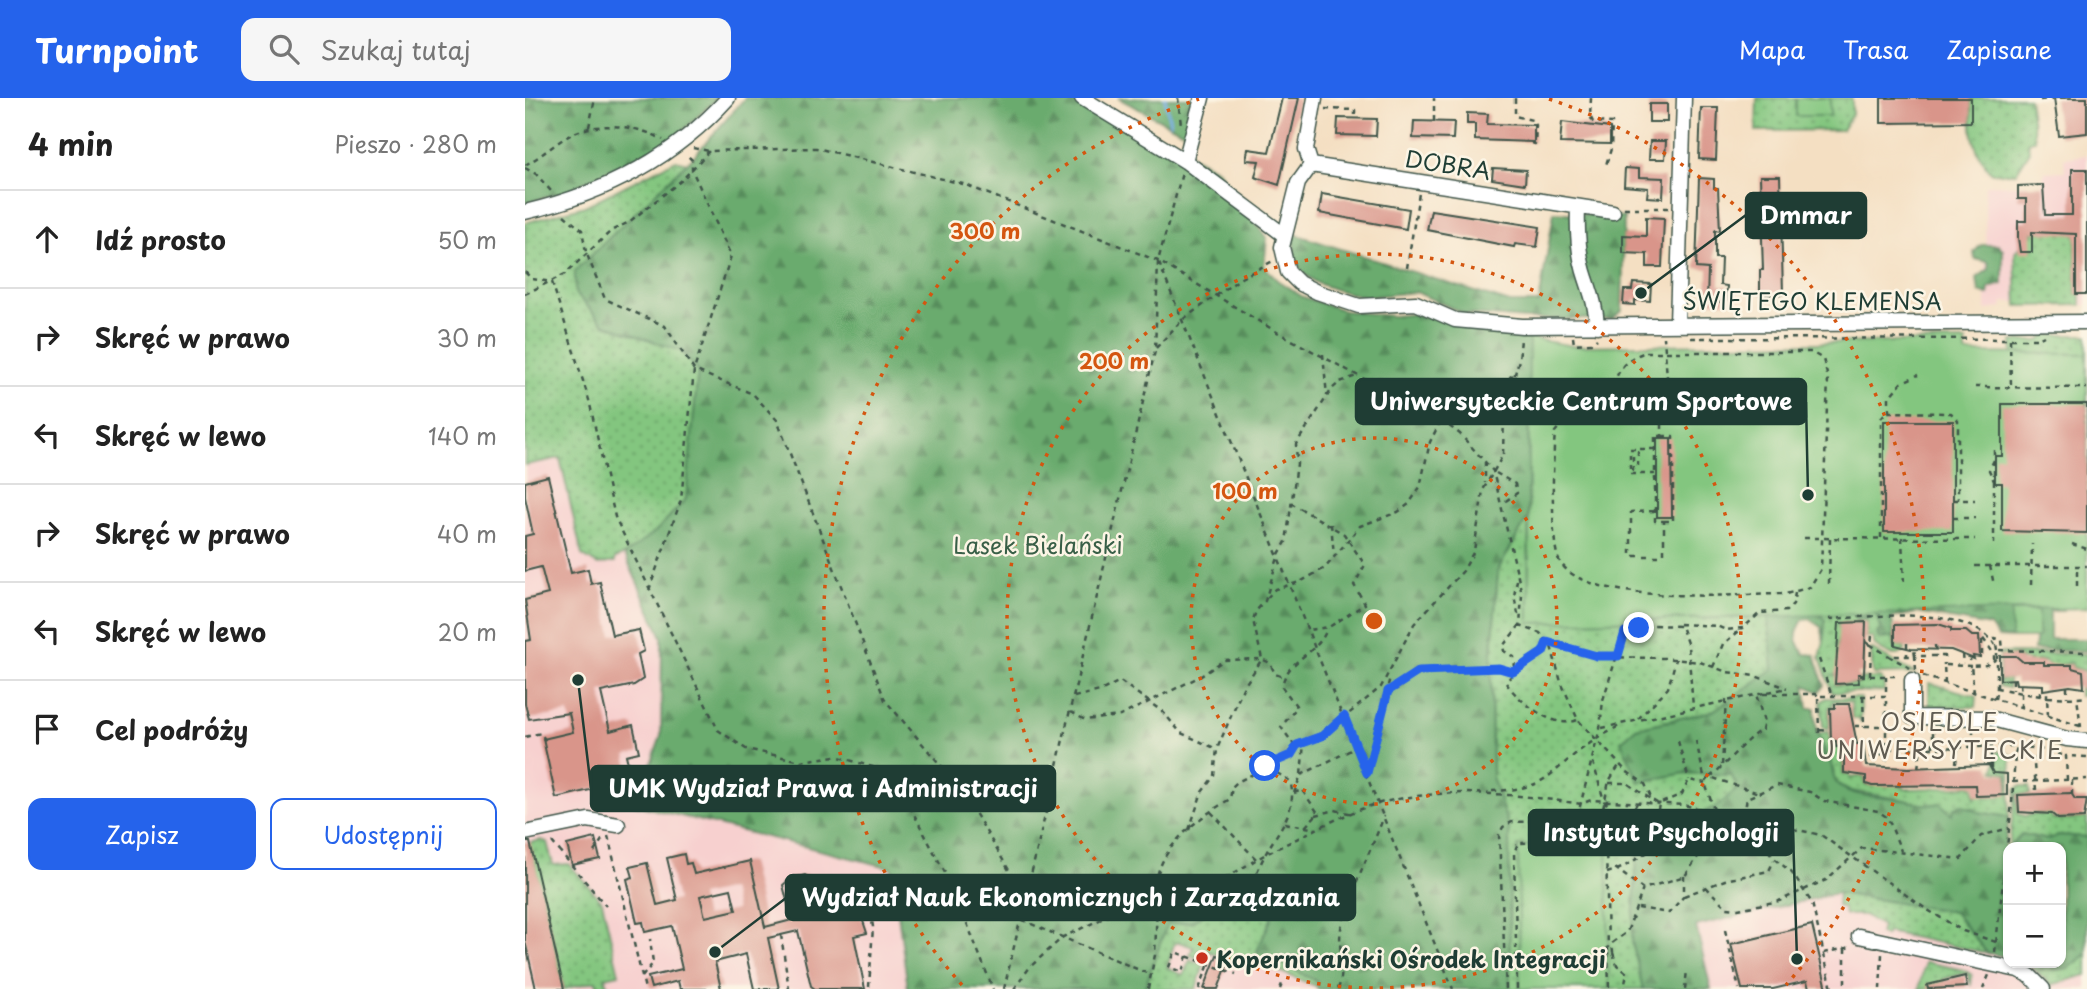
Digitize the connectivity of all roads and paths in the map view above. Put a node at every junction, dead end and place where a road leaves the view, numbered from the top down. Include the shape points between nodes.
1 (595, 98) edge
2 (728, 98) edge
3 (1082, 98) edge
4 (1202, 98) edge
5 (1315, 98) edge
6 (1434, 98) edge
7 (1515, 98) edge
8 (1591, 98) edge
9 (1684, 98) edge
10 (2053, 99) edge
11 (2040, 100) dead end
12 (1312, 116) junction
13 (1355, 118) dead end
14 (1434, 121) dead end
15 (589, 127) junction
16 (1526, 141) dead end
17 (676, 146) junction
18 (1185, 161) junction
19 (525, 165) edge
20 (1311, 165) junction
21 (1605, 168) dead end
22 (692, 170) junction
23 (1420, 190) dead end
24 (1579, 207) junction
25 (1617, 209) joint
26 (1680, 209) junction
27 (525, 212) edge
28 (1284, 234) junction
29 (586, 252) junction
30 (1277, 255) dead end
31 (1158, 261) junction
32 (1407, 268) dead end
33 (525, 272) edge
34 (552, 282) junction
35 (525, 294) edge
36 (1218, 295) junction
37 (1182, 320) junction
38 (2087, 322) edge
39 (1677, 323) junction
40 (1522, 326) junction
41 (1573, 326) junction
42 (1597, 333) junction
43 (2046, 334) dead end
44 (1664, 335) dead end
45 (1687, 335) dead end
46 (2011, 339) junction
47 (1154, 351) junction
48 (1665, 351) junction
49 (1323, 354) junction
50 (694, 370) junction
51 (1515, 373) junction
52 (1359, 375) junction
53 (1918, 375) dead end
54 (1975, 387) dead end
55 (2011, 387) junction
56 (2087, 388) edge
57 (1327, 396) junction
58 (1481, 396) junction
59 (1889, 412) junction
60 (1504, 419) junction
61 (1441, 420) junction
62 (1662, 436) junction
63 (1655, 449) junction
64 (1994, 450) dead end
65 (1636, 453) junction
66 (1483, 458) junction
67 (1636, 469) junction
68 (1495, 472) junction
69 (1655, 474) junction
70 (1483, 490) junction
71 (1953, 499) dead end
72 (1958, 500) junction
73 (1975, 500) dead end
74 (1291, 503) junction
75 (1503, 503) junction
76 (1655, 511) junction
77 (1953, 518) dead end
78 (1975, 518) dead end
79 (1664, 521) junction
80 (1331, 524) junction
81 (1902, 537) junction
82 (1804, 538) dead end
83 (1822, 538) junction
84 (1830, 538) junction
85 (1881, 538) junction
86 (1975, 539) dead end
87 (1350, 542) junction
88 (1994, 544) dead end
89 (2032, 544) dead end
90 (2072, 544) dead end
91 (2087, 550) edge
92 (1279, 554) junction
93 (1334, 557) junction
94 (1975, 566) dead end
95 (1990, 566) junction
96 (2032, 566) junction
97 (2077, 566) junction
98 (2087, 566) edge
99 (1518, 576) junction
100 (1829, 584) dead end
101 (1290, 585) junction
102 (1904, 585) dead end
103 (1994, 585) dead end
104 (2031, 585) dead end
105 (2077, 586) dead end
106 (649, 592) junction
107 (1795, 593) junction
108 (1265, 601) junction
109 (1829, 619) dead end
110 (1627, 622) dead end
111 (1676, 624) junction
112 (1520, 626) junction
113 (1327, 628) junction
114 (1743, 628) junction
115 (1308, 630) junction
116 (1625, 632) junction
117 (1872, 635) dead end
118 (1547, 642) junction
119 (1866, 642) dead end
120 (1907, 643) dead end
121 (1871, 645) junction
122 (1935, 645) dead end
123 (1995, 645) junction
124 (1314, 647) junction
125 (1915, 649) dead end
126 (1942, 650) dead end
127 (1997, 650) junction
128 (2003, 651) junction
129 (2087, 652) edge
130 (1962, 654) dead end
131 (1982, 655) dead end
132 (1618, 656) junction
133 (1889, 656) junction
134 (1907, 656) junction
135 (1915, 656) junction
136 (1936, 656) junction
137 (1944, 656) junction
138 (1262, 659) junction
139 (1676, 659) junction
140 (1819, 659) dead end
141 (1971, 659) dead end
142 (1996, 660) junction
143 (1689, 661) junction
144 (1944, 665) junction
145 (1963, 666) junction
146 (1971, 666) junction
147 (1713, 667) junction
148 (1514, 670) junction
149 (1864, 673) dead end
150 (1391, 674) junction
151 (1870, 674) junction
152 (1860, 676) dead end
153 (1886, 676) junction
154 (1916, 676) junction
155 (1283, 677) junction
156 (2013, 679) dead end
157 (1945, 683) junction
158 (2020, 684) dead end
159 (2040, 686) dead end
160 (2067, 686) dead end
161 (1997, 688) junction
162 (2047, 690) dead end
163 (1388, 691) junction
164 (2013, 691) junction
165 (1974, 693) junction
166 (2021, 693) junction
167 (1756, 694) junction
168 (2040, 695) junction
169 (1818, 696) dead end
170 (1832, 696) dead end
171 (1863, 696) dead end
172 (1886, 696) dead end
173 (1074, 697) junction
174 (2047, 697) junction
175 (2067, 697) junction
176 (2087, 697) edge
177 (2077, 698) junction
178 (1995, 699) junction
179 (1726, 700) junction
180 (1149, 702) junction
181 (1693, 707) junction
182 (2021, 708) junction
183 (1070, 711) junction
184 (1344, 716) junction
185 (2048, 716) junction
186 (1912, 717) junction
187 (1933, 717) junction
188 (1638, 719) junction
189 (1578, 720) junction
190 (1625, 723) junction
191 (1855, 726) dead end
192 (1864, 727) junction
193 (2024, 727) junction
194 (1600, 728) junction
195 (2087, 729) edge
196 (1819, 730) dead end
197 (1831, 731) dead end
198 (2084, 734) edge
199 (525, 737) edge
200 (1597, 740) junction
201 (1678, 741) dead end
202 (1696, 741) dead end
203 (546, 742) dead end
204 (1304, 743) junction
205 (1295, 746) junction
206 (1991, 746) dead end
207 (1357, 747) junction
208 (1933, 747) dead end
209 (1958, 747) dead end
210 (1921, 748) dead end
211 (1217, 750) junction
212 (2066, 756) junction
213 (1870, 757) dead end
214 (2087, 757) edge
215 (1593, 758) junction
216 (1887, 761) dead end
217 (1957, 763) dead end
218 (1620, 764) junction
219 (1721, 768) junction
220 (1918, 768) dead end
221 (1991, 768) dead end
222 (1260, 771) junction
223 (1626, 771) junction
224 (1367, 773) junction
225 (1301, 775) junction
226 (2087, 779) edge
227 (1689, 780) junction
228 (1708, 780) junction
229 (2070, 780) junction
230 (2013, 782) junction
231 (2035, 782) junction
232 (1609, 783) junction
233 (1626, 783) junction
234 (2036, 790) dead end
235 (1488, 791) junction
236 (1294, 793) junction
237 (1759, 793) junction
238 (2073, 796) dead end
239 (1652, 800) junction
240 (1604, 801) junction
241 (1379, 803) junction
242 (1637, 803) junction
243 (1581, 804) junction
244 (1659, 804) junction
245 (1715, 811) junction
246 (1212, 812) junction
247 (1579, 813) junction
248 (1630, 813) junction
249 (1355, 814) junction
250 (1316, 815) junction
251 (1735, 815) junction
252 (1384, 816) junction
253 (1622, 817) junction
254 (1744, 817) junction
255 (1601, 818) junction
256 (1576, 820) junction
257 (1608, 820) junction
258 (1285, 822) junction
259 (1575, 826) junction
260 (1305, 827) junction
261 (609, 828) junction
262 (2009, 828) junction
263 (1318, 830) junction
264 (1188, 831) junction
265 (525, 833) edge
266 (548, 836) dead end
267 (1653, 837) junction
268 (1558, 841) junction
269 (1576, 841) junction
270 (1598, 841) junction
271 (1901, 851) junction
272 (594, 852) dead end
273 (1265, 855) junction
274 (1852, 856) junction
275 (1257, 859) junction
276 (1775, 859) junction
277 (1615, 868) junction
278 (1607, 873) junction
279 (1156, 876) junction
280 (1685, 876) junction
281 (1214, 883) junction
282 (1706, 887) junction
283 (1643, 889) junction
284 (1804, 890) junction
285 (1684, 896) junction
286 (880, 898) dead end
287 (1026, 899) junction
288 (1157, 904) junction
289 (606, 906) dead end
290 (1638, 908) junction
291 (1021, 919) junction
292 (1725, 930) dead end
293 (781, 935) dead end
294 (1859, 936) dead end
295 (1063, 937) junction
296 (650, 939) dead end
297 (1845, 948) dead end
298 (1885, 951) dead end
299 (1610, 952) junction
300 (1187, 956) junction
301 (1209, 964) junction
302 (1687, 970) dead end
303 (1236, 974) dead end
304 (1151, 975) junction
305 (642, 977) junction
306 (869, 987) dead end
307 (645, 989) edge
308 (789, 989) edge
309 (993, 989) edge
310 (1004, 989) edge
311 (1014, 989) edge
312 (1148, 989) edge
313 (1199, 989) edge
314 (1338, 989) edge
315 (1453, 989) edge
316 (1506, 989) edge
317 (1517, 989) edge
318 (1609, 989) edge
319 (1624, 989) edge
320 (1685, 989) edge
321 (1739, 989) edge
322 (1832, 989) edge
323 (1845, 989) edge
324 (1880, 989) edge
325 (2043, 989) edge

1 - 15 path
2 - 17 street
3 - 18 street
4 - 18 street
5 - 12 street
6 - 14 path
7 - 16 path via 1515,116 1536,125 1535,144
8 - 21 path via 1593,122 1612,123 1612,149
9 - 26 street
10 - 11 path
12 - 13 path via 1321,116 1322,109 1355,110
12 - 20 street via 1306,149
15 - 17 path via 648,131
15 - 19 path
17 - 22 path via 691,160
17 - 27 street via 652,164 579,197
18 - 28 street
18 - 31 path
20 - 24 street, DOBRA
20 - 28 street via 1298,183
22 - 29 path
22 - 31 path via 709,151 816,148 964,184
22 - 50 path via 731,256
23 - 32 path
24 - 25 street, DOBRA
24 - 42 street via 1577,236 1585,276 1596,300
25 - 26 path
26 - 39 street
28 - 40 street, ŚWIĘTEGO KLEMENSA via 1282,253 1288,272 1317,292 1359,306 1416,303 1455,320
29 - 34 path
29 - 50 path via 605,299 665,326
30 - 36 path
31 - 36 path
31 - 37 path
31 - 47 path
33 - 34 path via 532,279
34 - 35 path
34 - 106 path via 589,400 615,517
36 - 37 path
36 - 49 path
37 - 47 path
37 - 92 path
38 - 39 street, ŚWIĘTEGO KLEMENSA
39 - 42 street, ŚWIĘTEGO KLEMENSA
40 - 41 street, ŚWIĘTEGO KLEMENSA
40 - 51 path
41 - 42 street, ŚWIĘTEGO KLEMENSA
41 - 42 path via 1574,344 1593,343
43 - 46 path via 2038,339
44 - 48 path
45 - 46 path via 1694,340
46 - 55 path
47 - 173 path
48 - 62 path via 1668,391
48 - 83 path via 1811,352 1821,357 1828,377
48 - 107 path via 1646,352 1628,360 1600,406 1569,415 1556,429 1555,545 1560,562 1578,579 1624,593
49 - 52 path
49 - 57 path
50 - 106 path via 681,500
50 - 287 path via 753,394 777,420 885,700 961,789
51 - 58 path
51 - 60 path
52 - 57 path via 1340,382
52 - 61 path via 1418,403
53 - 59 path via 1901,383 1889,397
54 - 55 path
55 - 56 path
57 - 74 path via 1296,444
58 - 60 path via 1487,413
58 - 61 path
59 - 72 path via 1951,413 1958,420
59 - 85 path via 1881,418
60 - 68 path via 1503,455
61 - 66 path
61 - 87 path via 1430,442 1420,487 1409,504 1360,526
62 - 63 path via 1655,436
62 - 79 path via 1673,436 1673,521
63 - 65 path via 1630,449
63 - 69 path
64 - 88 path
65 - 67 path
65 - 67 path
66 - 68 path
66 - 70 path
67 - 69 path via 1630,474
68 - 70 path
68 - 75 path
68 - 75 path via 1515,484 1517,493
69 - 76 path
70 - 150 path via 1471,559 1415,624
71 - 72 path
72 - 73 path
74 - 80 path
74 - 92 path via 1286,542
75 - 99 path
76 - 79 path via 1655,521
76 - 79 path via 1631,512 1630,556 1664,554
77 - 78 path
80 - 87 path
80 - 93 path
81 - 85 path
81 - 86 path
81 - 102 path
82 - 83 path
83 - 84 path
83 - 107 path via 1821,573 1810,587
84 - 85 path
84 - 100 path
87 - 93 path
87 - 113 path via 1365,561 1355,585 1365,604
89 - 96 path
90 - 91 path
92 - 101 path
92 - 108 path
93 - 101 path via 1317,573
94 - 95 path
95 - 96 path
95 - 103 path
96 - 97 path
96 - 104 path
97 - 98 path
97 - 105 path
99 - 112 path
99 - 112 path via 1514,596
101 - 108 path via 1276,589
101 - 115 path
106 - 309 path via 718,730 746,749 801,761 835,756 876,768 898,785 953,888
107 - 114 path via 1786,611 1761,613
108 - 138 path via 1255,611 1253,623
109 - 123 path via 1930,617 1979,632
110 - 116 path
111 - 114 path
111 - 116 path
111 - 143 path via 1681,626
112 - 118 path via 1540,633
112 - 148 path via 1503,646 1504,652 1514,657
113 - 115 path
113 - 124 path
114 - 147 path via 1723,644
115 - 124 path
116 - 132 path
117 - 121 path
118 - 132 path via 1597,656
118 - 148 path via 1543,652
118 - 189 path
119 - 121 path
120 - 134 path
121 - 133 path
121 - 151 path
122 - 136 path
123 - 127 path
123 - 128 path via 1994,639 2002,640
124 - 155 path
124 - 184 path
125 - 135 path
126 - 137 path
127 - 128 path
127 - 142 path
128 - 129 path
130 - 145 path
131 - 142 path via 1982,637
132 - 139 path
132 - 194 path via 1603,700
133 - 134 path
133 - 154 path
134 - 135 path
135 - 136 path
135 - 154 path
136 - 137 path
137 - 144 path
138 - 155 path
138 - 180 path via 1224,660
138 - 211 path via 1243,688
139 - 143 path
139 - 188 path via 1668,688
140 - 170 path
141 - 146 path
142 - 146 path
142 - 161 path
143 - 147 path
143 - 181 path
144 - 145 path
144 - 157 path
145 - 146 path
146 - 165 path
147 - 167 path via 1787,688
148 - 163 path via 1419,671
148 - 189 path via 1506,683 1514,693 1545,716 1570,723
149 - 151 path
150 - 163 path
150 - 184 path
151 - 152 path
151 - 153 path
153 - 154 path
153 - 172 path
154 - 157 path
154 - 186 street
155 - 205 path via 1282,687 1297,707 1281,727
156 - 164 path
157 - 165 path
158 - 166 path
159 - 168 path
160 - 175 path
161 - 164 path
161 - 178 path
162 - 174 path
163 - 224 path
164 - 166 path
165 - 178 path
166 - 168 path
166 - 182 path
167 - 169 path
167 - 179 path
167 - 219 path via 1762,730 1753,733
168 - 174 path
171 - 192 path
173 - 180 path via 1120,681
173 - 183 path
174 - 175 path
174 - 185 path
175 - 177 path
176 - 177 path
177 - 198 path
178 - 182 path
179 - 181 path
179 - 219 path
180 - 183 path via 1120,716 1085,720
180 - 211 path via 1181,733
181 - 188 path
182 - 185 path
183 - 287 path
184 - 204 path via 1322,736
184 - 207 path
185 - 198 path
186 - 187 street
186 - 192 path via 1905,726
187 - 193 street via 1989,718
187 - 208 path
188 - 190 path
189 - 200 path
190 - 194 path
190 - 200 path
191 - 192 path
193 - 198 street
193 - 230 path via 2016,749
194 - 200 path
195 - 198 path
196 - 197 path
199 - 203 path via 541,733
200 - 215 path
200 - 218 path
200 - 235 path via 1541,783
201 - 227 path
202 - 228 path
204 - 205 path
204 - 225 path
205 - 222 path via 1291,755
206 - 221 path
207 - 224 path
207 - 225 path
209 - 217 path
210 - 220 path
211 - 264 path via 1214,776 1202,792
212 - 214 path
212 - 229 path
212 - 231 path via 2040,749 2034,764
213 - 216 path via 1887,751
215 - 240 path
215 - 243 path
218 - 223 path
218 - 232 path
219 - 228 path
222 - 236 path via 1290,781
222 - 246 path via 1237,782 1230,799
223 - 233 path
223 - 239 path via 1645,784
224 - 241 path
225 - 236 path
226 - 229 path
227 - 228 path
227 - 244 path via 1682,794
228 - 237 path
228 - 245 path
229 - 231 path
229 - 238 path
230 - 231 path
230 - 262 path
231 - 234 path
232 - 233 path
232 - 240 path
233 - 239 path
235 - 241 path
235 - 243 path
236 - 250 path via 1302,790 1308,795
236 - 258 path
237 - 254 path via 1747,799
237 - 271 path via 1777,785 1810,792 1824,801 1878,811 1888,818
239 - 244 path
240 - 242 path
240 - 243 path
240 - 253 path
240 - 255 path
241 - 249 path
241 - 252 path
242 - 244 path
242 - 248 path
243 - 247 path
244 - 245 path
244 - 267 path
245 - 251 path
246 - 264 path
246 - 275 path
247 - 255 path
247 - 256 path
248 - 253 path
248 - 267 path via 1624,826
249 - 250 path via 1335,810
249 - 263 path
250 - 260 path
251 - 254 path
251 - 280 path via 1714,823
252 - 314 path via 1343,923
252 - 315 path
253 - 257 path
254 - 274 path via 1821,835
254 - 276 path
255 - 257 path
256 - 259 path
256 - 316 path via 1512,822 1499,835
257 - 270 path
258 - 260 path
258 - 273 path
259 - 268 path
259 - 269 path
260 - 263 path
261 - 265 street via 588,820
261 - 272 path
261 - 305 path
262 - 271 path via 1981,836 1961,859
262 - 274 path via 1996,944 1963,931
263 - 273 path
264 - 279 path via 1164,855
266 - 289 path
267 - 277 path via 1651,850
268 - 269 path
268 - 317 path via 1516,845
269 - 270 path
270 - 278 path via 1606,841 1608,847
271 - 274 path via 1862,848
273 - 275 path
273 - 281 path via 1246,910
274 - 284 path via 1826,880
275 - 281 path
276 - 282 path via 1769,871
276 - 284 path
277 - 278 path
277 - 283 path
278 - 299 path
279 - 288 path
279 - 295 path via 1110,915
280 - 283 path
280 - 285 path
281 - 288 path via 1191,897
282 - 284 path via 1727,908 1738,909 1779,901
282 - 285 path
283 - 290 path
284 - 322 path via 1812,903
285 - 290 path via 1669,913
286 - 306 path via 869,903 873,927
287 - 291 path
288 - 304 path
290 - 299 path via 1627,932 1612,943
291 - 295 path
291 - 310 path
292 - 321 path
293 - 308 path
294 - 325 street via 2018,970
295 - 304 path
295 - 311 path
296 - 305 path via 653,963
297 - 323 path
298 - 324 path via 1880,957
299 - 318 path
299 - 319 path via 1627,973
300 - 300 path via 1175,951 1169,967 1182,972
300 - 301 path
301 - 303 path
301 - 313 path
302 - 320 path
304 - 312 path
305 - 307 path

